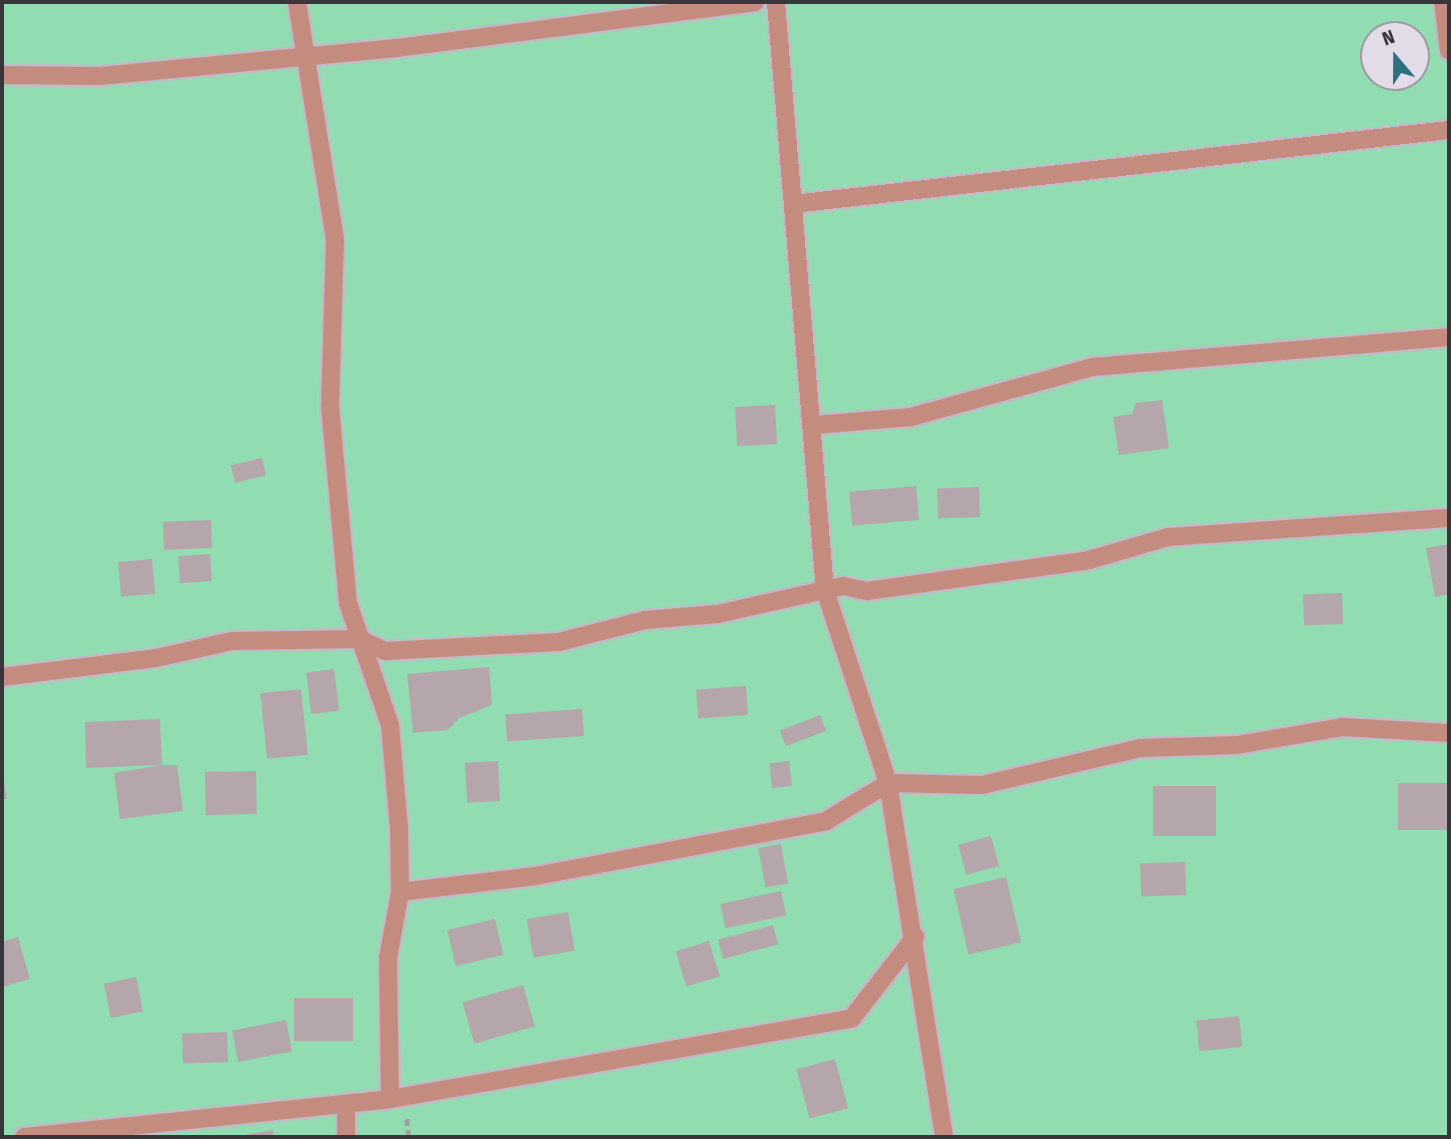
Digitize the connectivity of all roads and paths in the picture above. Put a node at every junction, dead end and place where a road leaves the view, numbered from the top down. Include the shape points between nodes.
1 (297, 2) edge
2 (755, 2) edge
3 (776, 2) edge
4 (1443, 2) edge
5 (1449, 51) edge
6 (302, 56) junction
7 (2, 75) edge
8 (1449, 130) edge
9 (793, 204) junction
10 (1449, 337) edge
11 (815, 425) junction
12 (1449, 518) edge
13 (825, 590) junction
14 (360, 639) junction
15 (2, 677) edge
16 (1449, 733) edge
17 (888, 783) junction
18 (400, 892) junction
19 (915, 937) junction
20 (390, 1100) junction
21 (346, 1104) junction
22 (23, 1137) edge
23 (346, 1137) edge
24 (944, 1137) edge

1 - 6 street
2 - 6 street
3 - 9 street
4 - 5 street
6 - 7 street via 100,76
6 - 14 street via 334,239 332,449 348,603
8 - 9 street
9 - 11 street
10 - 11 street via 1093,368 911,417
11 - 13 street
12 - 13 street via 1168,537 1090,560 867,591
13 - 14 street via 718,614 645,620 559,642 385,651
13 - 17 street
14 - 15 street via 232,640 156,658
14 - 18 street via 390,725
16 - 17 street via 1343,727 1263,742 1141,748 982,785
17 - 18 street via 826,821 511,881
17 - 19 street
18 - 20 street via 388,958
19 - 20 street via 852,1018
19 - 24 street
20 - 21 street
21 - 22 street
21 - 23 street

